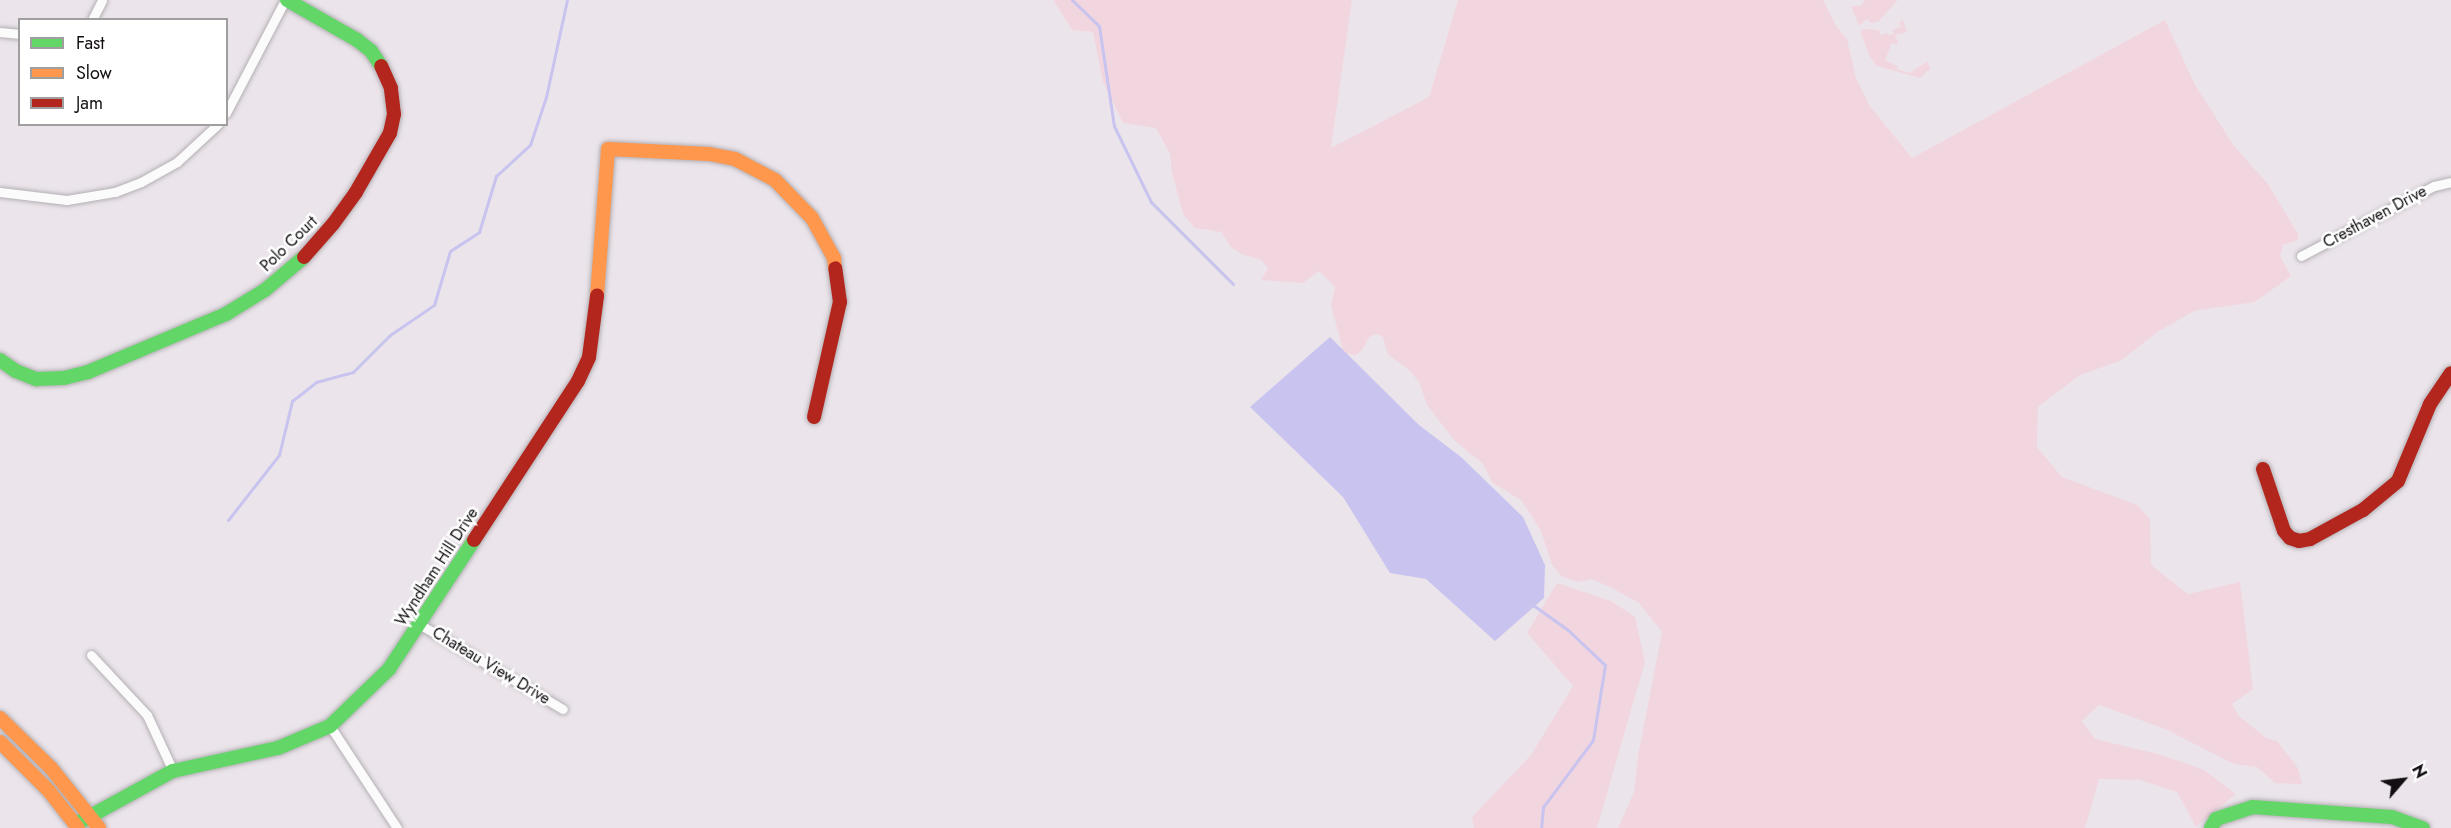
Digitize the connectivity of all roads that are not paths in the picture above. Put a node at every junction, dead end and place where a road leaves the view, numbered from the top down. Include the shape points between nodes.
1 (102, 0) edge
2 (286, 0) edge
3 (93, 18) edge
4 (0, 32) edge
5 (18, 34) edge
6 (228, 109) edge
7 (216, 126) edge
8 (2451, 182) edge
9 (0, 192) edge
10 (2301, 256) dead end
11 (0, 360) edge
12 (2451, 373) edge
13 (814, 417) dead end
14 (2263, 469) dead end
15 (419, 624) junction
16 (91, 656) dead end
17 (562, 709) dead end
18 (0, 718) edge
19 (330, 726) junction
20 (0, 742) edge
21 (173, 771) junction
22 (90, 815) junction
23 (77, 826) edge
24 (99, 828) edge
25 (397, 828) edge
26 (2211, 828) edge
27 (2424, 828) edge

1 - 3 street
2 - 6 street
2 - 11 street, Polo Court via 371,51 391,88 394,114 390,133 333,224 299,262 265,290 226,314 108,364 64,378 36,379
4 - 5 street
7 - 9 street via 177,162 115,192 67,200
8 - 10 street, Cresthaven Drive via 2434,186
12 - 14 street via 2430,404 2398,481 2363,510 2310,539 2299,541 2284,531
13 - 15 street, Wyndham Hill Drive via 840,302 834,258 812,218 775,180 735,159 608,149 589,357 578,381
15 - 17 street, Chateau View Drive
15 - 19 street, Wyndham Hill Drive via 376,684
16 - 21 street via 147,715
18 - 22 street via 51,768
19 - 21 street, Wyndham Hill Drive via 278,748
19 - 25 street
20 - 23 street via 49,791
21 - 22 street, Wyndham Hill Drive
22 - 23 street, Wyndham Hill Drive
22 - 24 street
26 - 27 street via 2216,819 2252,807 2392,817

